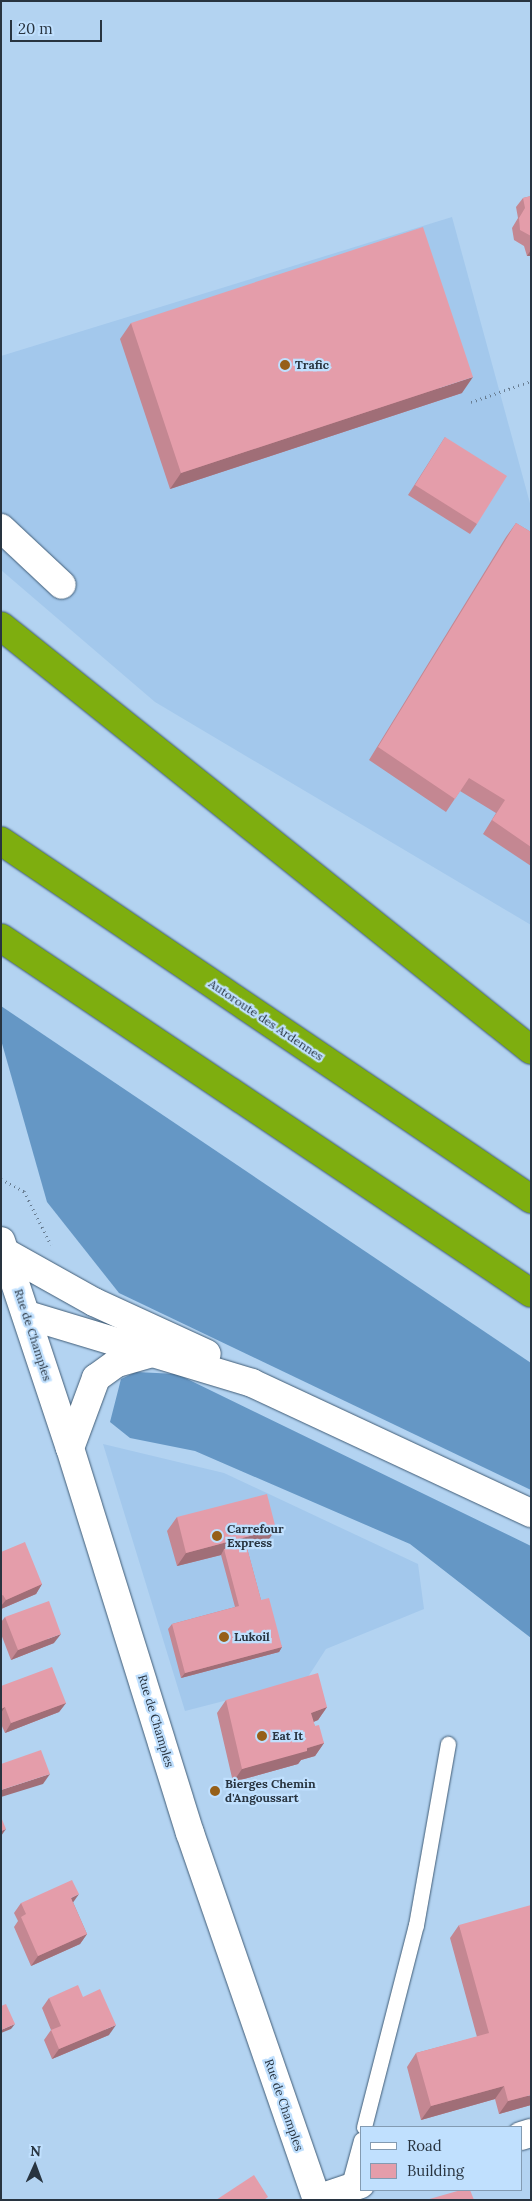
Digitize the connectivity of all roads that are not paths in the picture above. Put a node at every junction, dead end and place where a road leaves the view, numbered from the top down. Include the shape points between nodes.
1 (1, 528) edge
2 (62, 585) dead end
3 (1, 626) edge
4 (1, 841) edge
5 (1, 938) edge
6 (531, 1050) edge
7 (531, 1198) edge
8 (2, 1248) edge
9 (531, 1292) edge
10 (27, 1315) junction
11 (155, 1352) junction
12 (252, 1383) junction
13 (70, 1448) junction
14 (531, 1513) edge
15 (448, 1744) dead end
16 (364, 2126) edge
17 (360, 2147) edge
18 (354, 2186) edge
19 (317, 2199) edge

1 - 2 street
3 - 6 highway
4 - 7 highway, Autoroute des Ardennes
5 - 9 highway
8 - 10 street, Rue de Champles
8 - 12 street via 94,1302 200,1350
10 - 11 street
10 - 13 street, Rue de Champles
11 - 12 street
11 - 13 street via 117,1363 96,1378
12 - 14 street
13 - 19 street, Rue de Champles via 190,1833
15 - 16 lane via 416,1925
17 - 18 lane
18 - 19 street

